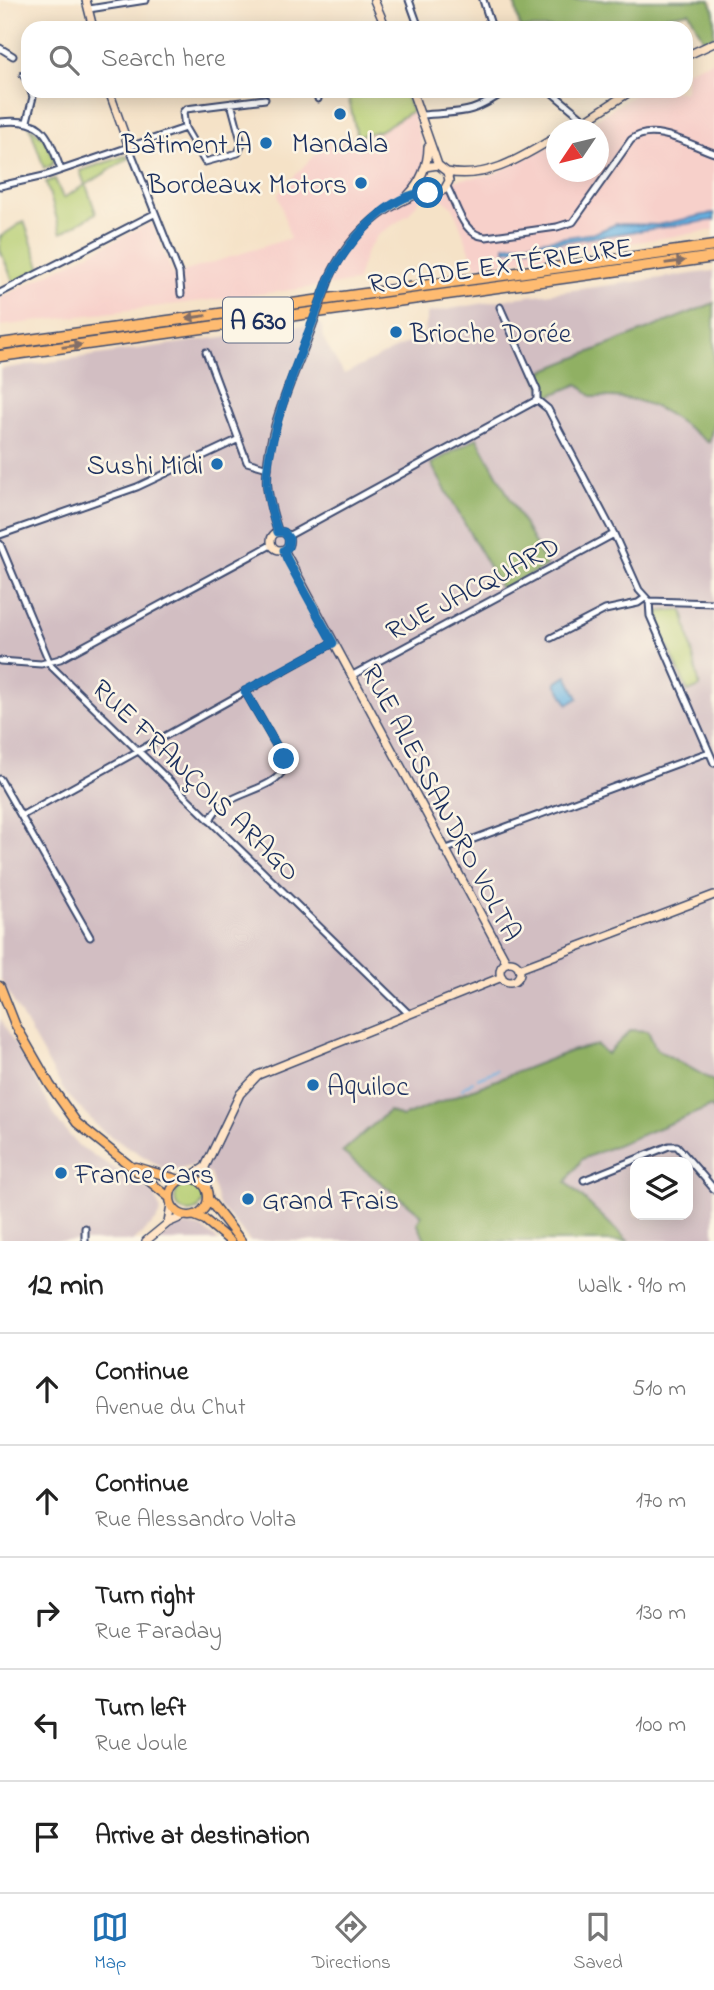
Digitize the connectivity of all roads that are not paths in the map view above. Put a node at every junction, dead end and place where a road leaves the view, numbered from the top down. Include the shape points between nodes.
1 (86, 0) edge
2 (145, 0) edge
3 (374, 0) edge
4 (409, 0) edge
5 (483, 0) edge
6 (89, 9) junction
7 (92, 21) edge
8 (383, 21) edge
9 (416, 21) edge
10 (490, 21) edge
11 (714, 41) edge
12 (0, 48) edge
13 (693, 51) edge
14 (13, 56) dead end
15 (33, 98) edge
16 (112, 98) edge
17 (415, 98) edge
18 (495, 98) edge
19 (558, 98) edge
20 (620, 98) edge
21 (265, 99) dead end
22 (231, 103) junction
23 (422, 115) junction
24 (584, 119) edge
25 (589, 119) edge
26 (27, 121) junction
27 (0, 122) edge
28 (185, 128) junction
29 (428, 140) junction
30 (546, 143) edge
31 (129, 147) junction
32 (714, 153) edge
33 (438, 165) junction
34 (425, 167) junction
35 (61, 170) junction
36 (447, 172) junction
37 (477, 172) junction
38 (419, 179) junction
39 (0, 186) edge
40 (447, 186) junction
41 (428, 193) junction
42 (440, 193) junction
43 (452, 195) junction
44 (401, 202) junction
45 (154, 215) junction
46 (714, 246) edge
47 (714, 257) edge
48 (0, 293) edge
49 (181, 293) dead end
50 (500, 307) dead end
51 (0, 344) edge
52 (206, 352) dead end
53 (2, 357) edge
54 (537, 400) junction
55 (239, 439) junction
56 (268, 468) junction
57 (278, 532) junction
58 (614, 534) junction
59 (0, 535) edge
60 (288, 536) junction
61 (0, 544) edge
62 (271, 545) junction
63 (284, 550) junction
64 (647, 599) junction
65 (714, 603) edge
66 (551, 638) dead end
67 (333, 643) junction
68 (0, 661) edge
69 (49, 663) junction
70 (351, 676) junction
71 (245, 691) junction
72 (138, 751) junction
73 (709, 752) junction
74 (714, 763) edge
75 (0, 779) edge
76 (21, 816) junction
77 (210, 821) junction
78 (444, 850) junction
79 (714, 895) edge
80 (90, 937) dead end
81 (507, 963) junction
82 (519, 969) junction
83 (502, 977) junction
84 (1, 997) edge
85 (408, 1013) junction
86 (132, 1165) junction
87 (205, 1167) junction
88 (184, 1179) junction
89 (584, 1180) dead end
90 (714, 1189) edge
91 (208, 1195) junction
92 (170, 1201) junction
93 (184, 1216) junction
94 (195, 1216) junction
95 (168, 1223) junction
96 (85, 1228) dead end
97 (85, 1241) edge
98 (146, 1241) edge
99 (230, 1241) edge
100 (241, 1241) edge

1 - 6 street
2 - 6 street
3 - 8 street
4 - 9 street
5 - 10 street
6 - 7 street
11 - 13 street
12 - 14 street
15 - 26 street
16 - 31 street
17 - 23 street
18 - 23 street via 470,111
19 - 24 street
20 - 25 street
21 - 22 street
22 - 28 street via 184,110
22 - 28 street via 242,144 238,153 205,162
23 - 29 street
26 - 27 street
26 - 35 street via 49,136
28 - 31 street
29 - 33 street
29 - 34 street
30 - 37 street via 510,164
31 - 35 street
31 - 45 street
32 - 43 street via 660,134 640,134 631,140 577,218 557,227 480,236 467,229
33 - 34 street
33 - 36 street
34 - 38 street
35 - 39 street
36 - 37 street
36 - 40 street
37 - 40 street
38 - 41 street
38 - 44 street
40 - 42 street
40 - 43 street
41 - 42 street
41 - 44 street
42 - 43 street
44 - 56 street, bridge via 362,230 340,256 274,434
45 - 48 street
45 - 49 street via 178,273
46 -> 51 highway, A 630
53 -> 47 highway, ROCADE EXTÉRIEURE / A 630
50 - 54 street via 537,390
52 - 55 street
54 - 58 street via 548,409
54 - 60 street
55 - 56 street via 250,464
55 - 59 street via 137,487
56 - 57 street via 269,499
57 - 60 street
57 - 62 street
58 - 64 street
58 - 70 street, RUE JACQUARD
60 - 63 street
61 - 69 street, RUE FRANÇOIS ARAGO
62 - 63 street
62 - 69 street
63 - 67 street, RUE ALESSANDRO VOLTA
64 - 65 street
64 - 66 street via 605,610
64 - 73 street via 650,616
67 - 70 street, RUE ALESSANDRO VOLTA
67 - 71 street
68 - 69 street
69 - 72 street, RUE FRANÇOIS ARAGO
70 - 78 street, RUE ALESSANDRO VOLTA
71 - 72 street
71 - 77 street via 285,767 278,776 219,808
72 - 76 street
72 - 77 street, RUE FRANÇOIS ARAGO
73 - 74 street
73 - 78 street
75 - 76 street
76 - 80 street
77 - 85 street, RUE FRANÇOIS ARAGO
78 - 81 street, RUE ALESSANDRO VOLTA
79 - 82 street
81 - 82 street
81 - 83 street via 501,969
82 - 83 street via 516,980
83 - 85 street
84 - 86 main road via 77,1123
85 - 87 street via 258,1075 240,1094
86 - 88 main road
86 - 92 main road
87 - 88 street
87 - 91 street
88 - 91 main road via 200,1181
88 - 92 main road via 172,1188
89 - 90 street via 677,1146
91 - 94 main road via 204,1210
91 - 100 main road
92 - 93 main road
92 - 95 street
93 - 94 main road
93 - 95 street
94 - 99 main road
95 - 98 street
96 - 97 street

